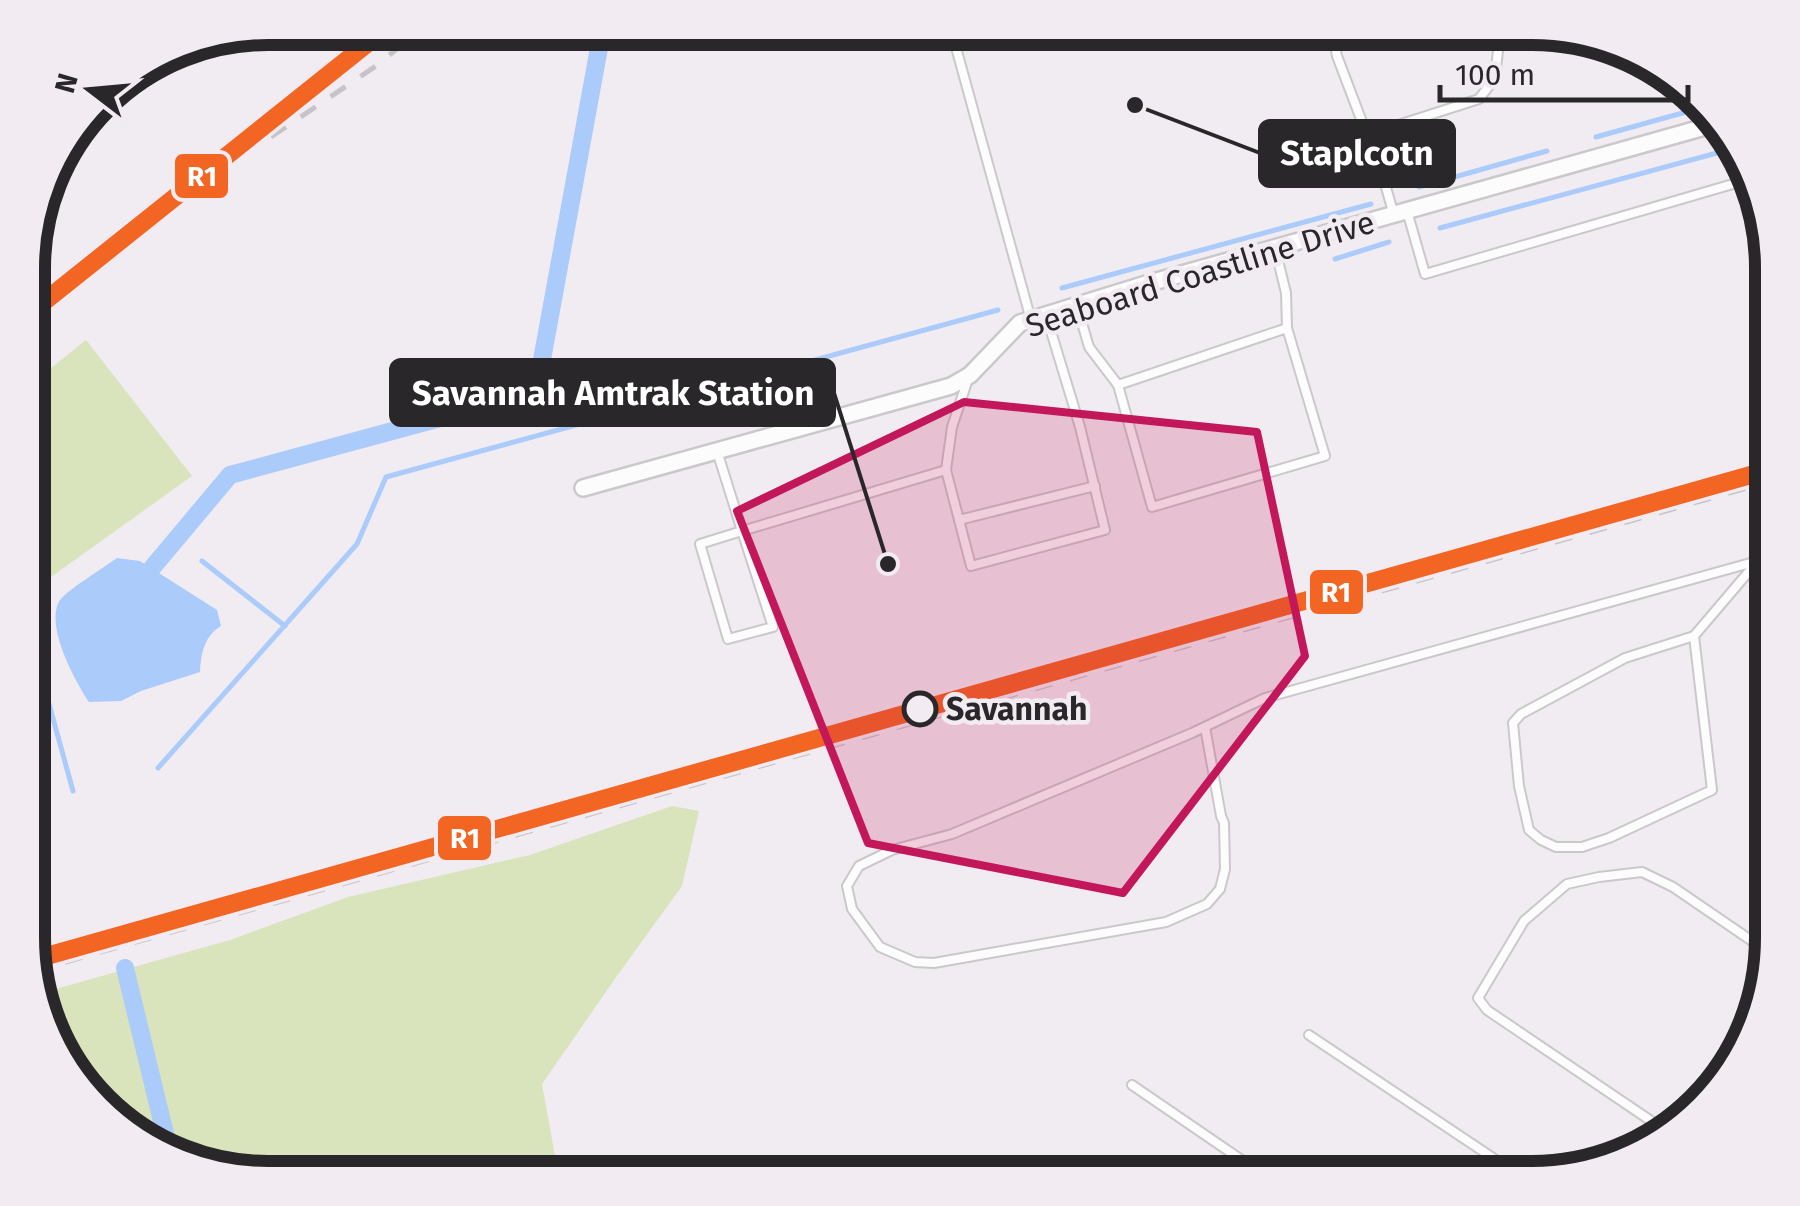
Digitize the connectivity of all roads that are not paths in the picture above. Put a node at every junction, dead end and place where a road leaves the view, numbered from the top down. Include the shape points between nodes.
1 (955, 45) edge
2 (1335, 45) edge
3 (1496, 45) edge
4 (1705, 127) edge
5 (1367, 135) junction
6 (1738, 183) edge
7 (1400, 213) junction
8 (1275, 248) junction
9 (1077, 305) junction
10 (1038, 318) junction
11 (1287, 328) junction
12 (970, 375) junction
13 (1118, 385) junction
14 (717, 451) junction
15 (946, 470) junction
16 (1095, 486) junction
17 (583, 488) dead end
18 (959, 520) junction
19 (742, 530) junction
20 (1755, 563) edge
21 (1755, 564) edge
22 (1694, 636) junction
23 (1205, 727) junction
24 (1755, 942) edge
25 (1309, 1035) dead end
26 (1132, 1085) dead end
27 (1655, 1123) edge
28 (1243, 1161) edge
29 (1498, 1161) edge

1 - 10 lane
2 - 5 lane
3 - 5 lane via 1496,78 1479,100
4 - 7 street, Seaboard Coastline Drive
5 - 7 lane
6 - 7 lane via 1425,274
7 - 8 street, Seaboard Coastline Drive
8 - 9 street, Seaboard Coastline Drive
8 - 11 lane
9 - 10 street, Seaboard Coastline Drive
9 - 13 lane via 1089,348
10 - 12 street, Seaboard Coastline Drive via 1020,324
10 - 16 lane
11 - 13 lane
11 - 13 lane via 1324,456 1152,507
12 - 14 street, Seaboard Coastline Drive via 951,386
12 - 15 lane
14 - 17 street, Seaboard Coastline Drive
14 - 19 lane
15 - 18 lane
15 - 19 lane
16 - 18 lane
16 - 18 lane via 1105,530 971,566
19 - 19 lane via 773,627 728,640 700,544
20 - 23 lane via 1266,698
21 - 22 lane
22 - 22 lane via 1712,790 1582,847 1541,840 1529,830 1513,723 1625,658
23 - 23 lane via 859,866 847,886 852,908 880,947 934,963 1166,922 1207,904 1225,868 1224,823
24 - 27 lane via 1642,872 1599,877 1567,884 1524,922 1478,998
25 - 29 lane
26 - 28 lane

